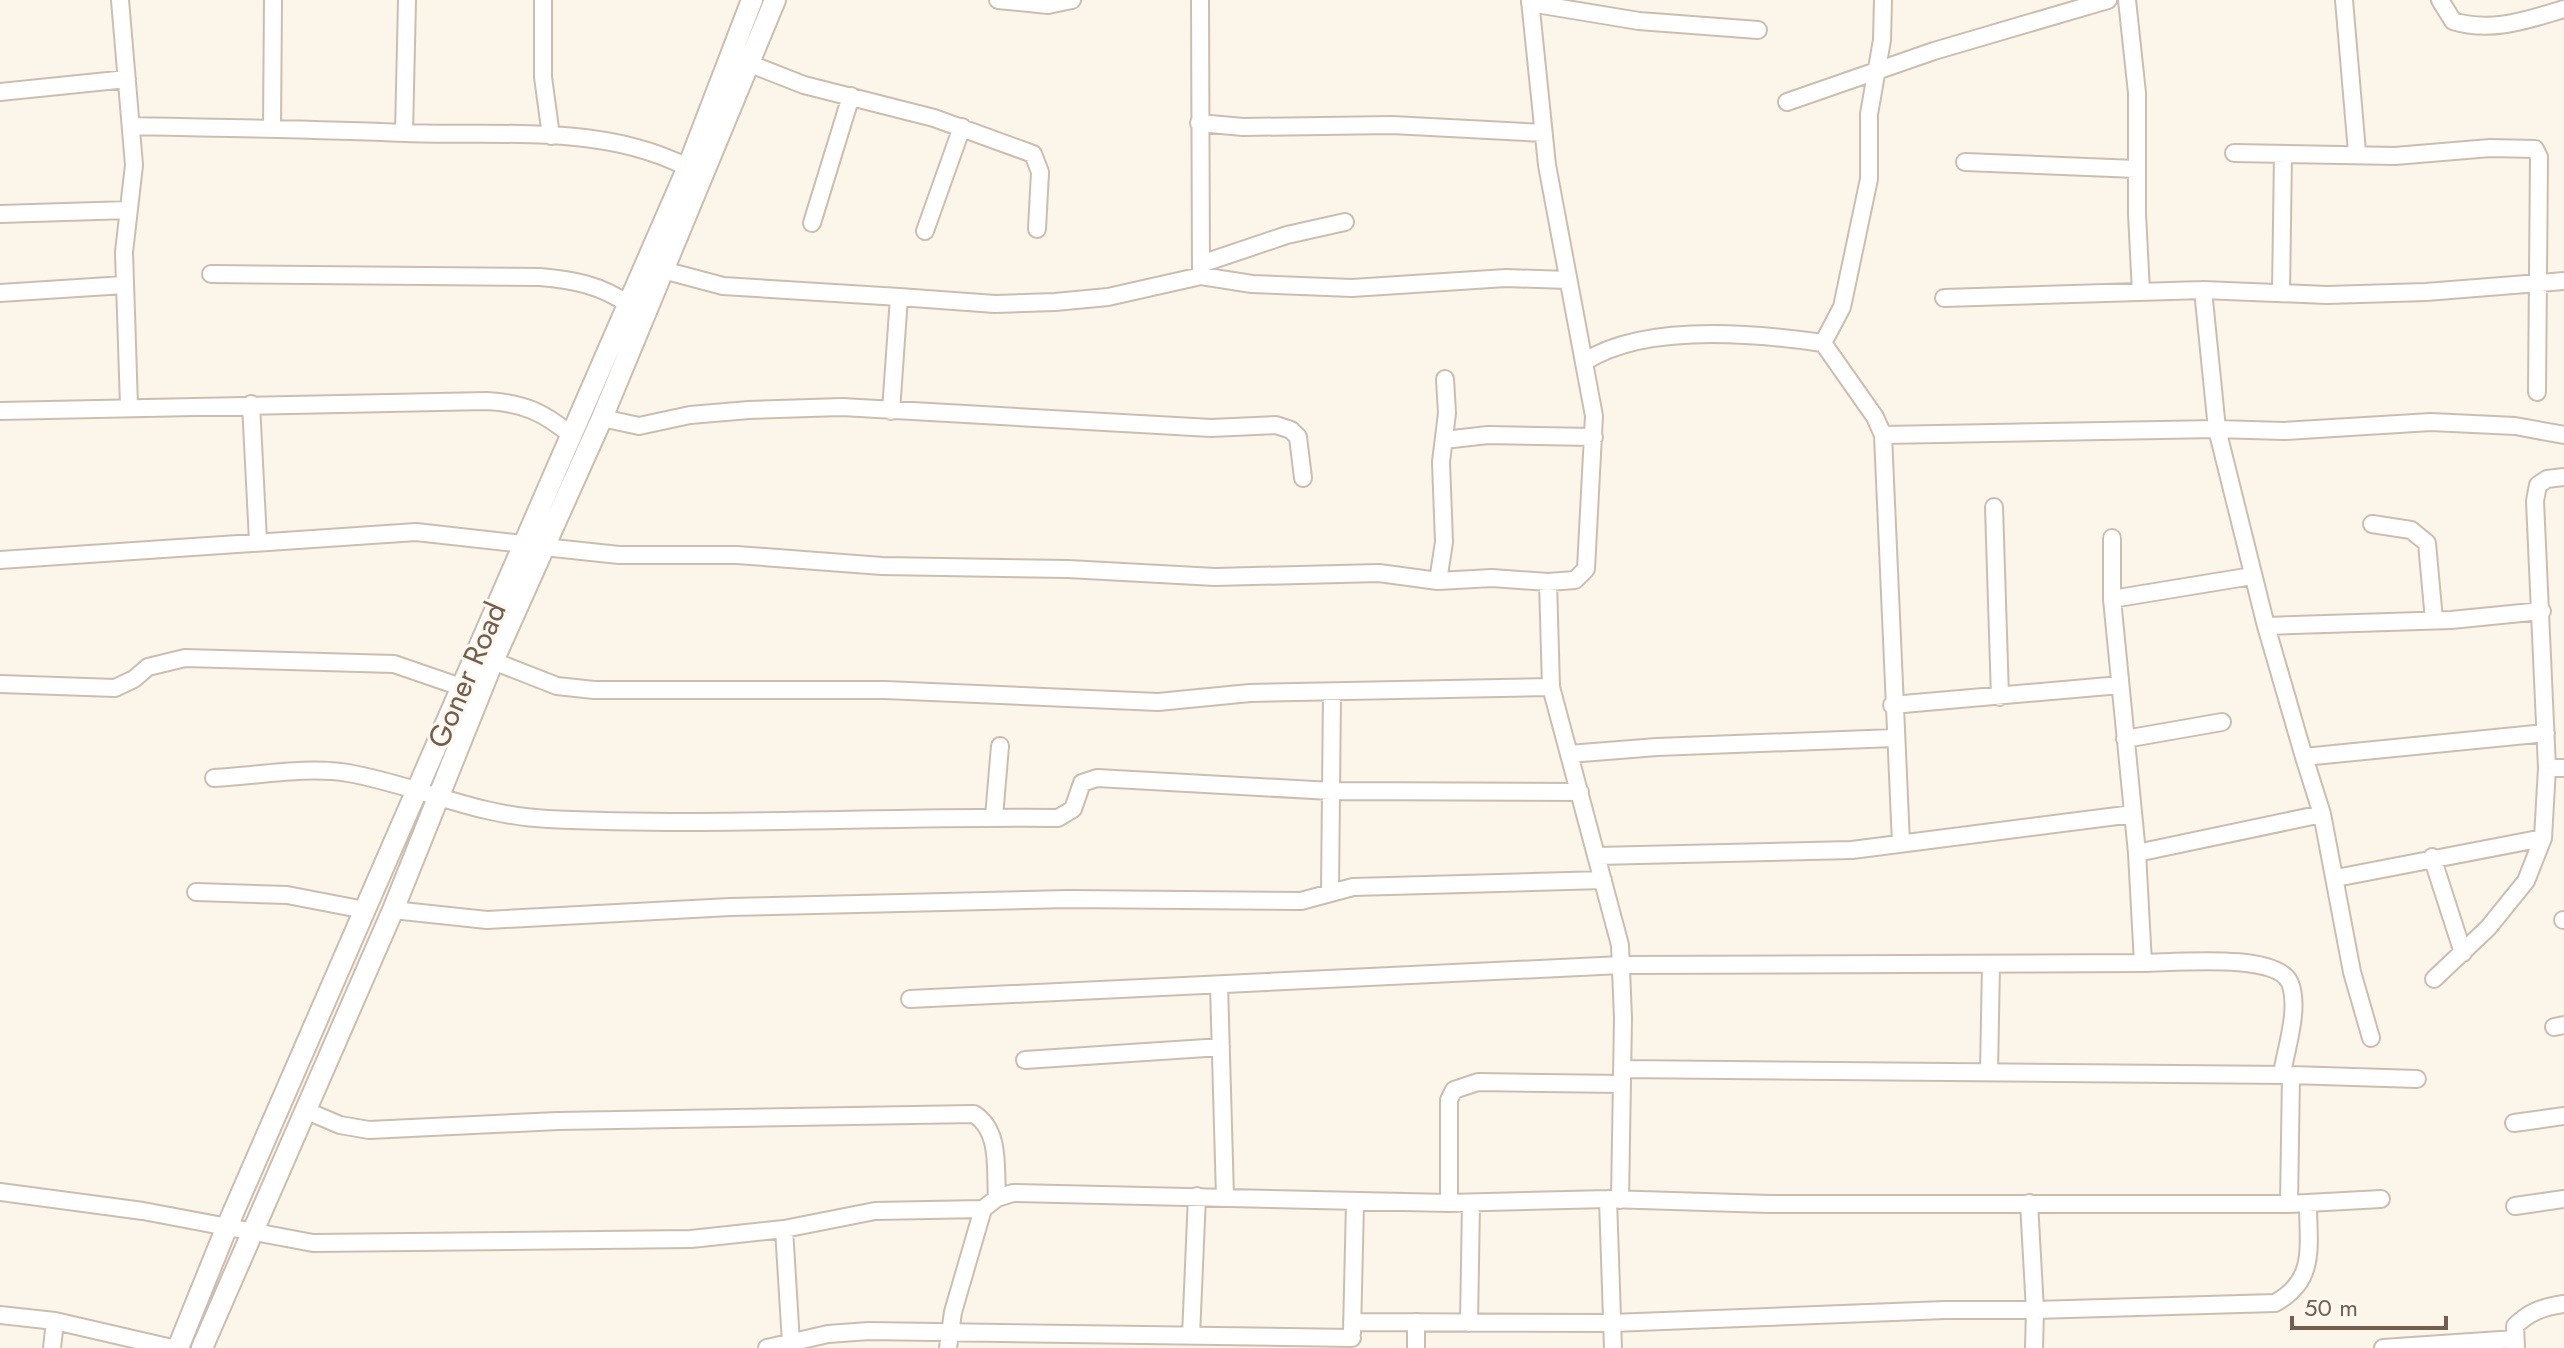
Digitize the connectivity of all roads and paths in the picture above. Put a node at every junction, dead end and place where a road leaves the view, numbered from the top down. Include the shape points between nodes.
1 (120, 0) edge
2 (273, 0) edge
3 (407, 0) edge
4 (543, 0) edge
5 (752, 0) edge
6 (775, 0) edge
7 (998, 0) edge
8 (1072, 0) edge
9 (1200, 0) edge
10 (1883, 0) edge
11 (2108, 0) edge
12 (2127, 0) edge
13 (2344, 0) edge
14 (2440, 0) edge
15 (1530, 2) edge
16 (1050, 3) edge
17 (2564, 9) edge
18 (1758, 30) dead end
19 (740, 60) junction
20 (1877, 71) junction
21 (127, 79) junction
22 (0, 92) edge
23 (851, 96) junction
24 (1787, 102) dead end
25 (1199, 123) junction
26 (132, 126) junction
27 (962, 127) junction
28 (272, 129) junction
29 (404, 133) junction
30 (1543, 133) junction
31 (551, 136) junction
32 (2357, 152) junction
33 (2234, 153) dead end
34 (2283, 154) junction
35 (1965, 162) dead end
36 (2136, 169) junction
37 (695, 171) junction
38 (129, 210) junction
39 (0, 214) edge
40 (1345, 222) dead end
41 (812, 223) dead end
42 (1037, 229) dead end
43 (925, 231) dead end
44 (663, 270) junction
45 (1201, 270) junction
46 (211, 274) dead end
47 (1568, 280) junction
48 (2564, 281) edge
49 (2538, 284) junction
50 (124, 285) junction
51 (2203, 290) junction
52 (2141, 292) junction
53 (0, 293) edge
54 (2281, 293) junction
55 (899, 297) junction
56 (1944, 298) dead end
57 (628, 304) junction
58 (1823, 343) junction
59 (1584, 362) junction
60 (1445, 379) dead end
61 (2537, 392) dead end
62 (251, 404) junction
63 (129, 406) junction
64 (0, 411) edge
65 (891, 411) junction
66 (602, 418) junction
67 (2217, 429) junction
68 (1883, 435) junction
69 (2564, 435) edge
70 (572, 436) junction
71 (1594, 437) junction
72 (1444, 440) junction
73 (2564, 477) edge
74 (1303, 478) dead end
75 (1994, 507) dead end
76 (2372, 524) dead end
77 (2112, 538) dead end
78 (258, 541) junction
79 (523, 544) junction
80 (544, 547) junction
81 (0, 560) edge
82 (2252, 576) junction
83 (1438, 581) junction
84 (1548, 582) junction
85 (2112, 599) junction
86 (2542, 611) junction
87 (2434, 620) junction
88 (2266, 626) junction
89 (493, 661) junction
90 (0, 684) edge
91 (2120, 685) junction
92 (461, 687) junction
93 (1551, 687) junction
94 (1332, 692) junction
95 (2000, 697) junction
96 (1892, 705) junction
97 (2222, 722) dead end
98 (2546, 733) junction
99 (1894, 738) junction
100 (2125, 739) junction
101 (1000, 746) dead end
102 (1569, 754) junction
103 (2304, 757) junction
104 (2556, 768) edge
105 (214, 778) dead end
106 (418, 790) junction
107 (1331, 791) junction
108 (1580, 792) junction
109 (438, 799) junction
110 (2133, 814) junction
111 (2322, 814) junction
112 (994, 817) junction
113 (2543, 838) junction
114 (1901, 843) junction
115 (2137, 853) junction
116 (1596, 856) junction
117 (2432, 857) junction
118 (2336, 878) junction
119 (1603, 880) junction
120 (1330, 891) junction
121 (196, 892) dead end
122 (365, 910) junction
123 (393, 910) junction
124 (2463, 953) junction
125 (2143, 963) junction
126 (1991, 964) junction
127 (1621, 965) junction
128 (2434, 979) dead end
129 (1219, 985) junction
130 (910, 999) dead end
131 (2371, 1038) dead end
132 (1221, 1047) junction
133 (1025, 1060) dead end
134 (1989, 1072) junction
135 (2286, 1075) junction
136 (1622, 1076) junction
137 (2417, 1079) dead end
138 (307, 1111) junction
139 (2564, 1116) edge
140 (2514, 1123) dead end
141 (0, 1192) edge
142 (1197, 1196) junction
143 (1225, 1197) junction
144 (997, 1198) junction
145 (1614, 1199) junction
146 (2381, 1199) dead end
147 (2564, 1199) edge
148 (1355, 1203) junction
149 (1449, 1203) junction
150 (1471, 1203) junction
151 (2029, 1203) junction
152 (2308, 1203) junction
153 (2289, 1204) junction
154 (2515, 1206) dead end
155 (983, 1209) junction
156 (226, 1229) junction
157 (784, 1229) junction
158 (252, 1230) junction
159 (2564, 1304) edge
160 (2035, 1310) junction
161 (0, 1315) edge
162 (55, 1321) junction
163 (1416, 1322) junction
164 (1469, 1323) junction
165 (1612, 1323) junction
166 (1191, 1336) junction
167 (1352, 1336) edge
168 (949, 1340) edge
169 (791, 1343) junction
170 (2515, 1344) edge
171 (52, 1348) edge
172 (175, 1348) edge
173 (202, 1348) edge
174 (767, 1348) edge
175 (1416, 1348) edge
176 (1613, 1348) edge
177 (2034, 1348) edge
178 (2383, 1348) edge

1 - 21 street
2 - 28 street
3 - 29 street
4 - 31 street via 543,77
5 - 19 street, Goner Road
6 - 19 street, Goner Road
7 - 16 street
8 - 16 street
9 - 25 street
10 - 20 street
11 - 20 street
12 - 36 street via 2137,93
13 - 32 street
14 - 17 street via 2453,21 2474,27 2515,24
15 - 18 street via 1639,21
15 - 30 street
19 - 23 street via 804,85
19 - 37 street, Goner Road
20 - 24 street
20 - 58 street via 1869,114 1869,179 1842,307
21 - 22 street
21 - 26 street
23 - 27 street
23 - 41 street
25 - 30 street
25 - 45 street
26 - 28 street
26 - 38 street
27 - 42 street via 1033,154 1040,172
27 - 43 street
28 - 29 street
29 - 31 street
30 - 47 street
31 - 37 street via 593,138 645,150
32 - 34 street
32 - 49 street via 2395,156 2535,149
33 - 34 street
34 - 54 street
35 - 36 street
36 - 52 street
37 - 44 street, Goner Road
37 - 57 street, Goner Road
38 - 39 street
38 - 50 street
40 - 45 street via 1287,235
44 - 55 street via 723,286
44 - 66 street, Goner Road
45 - 47 street via 1252,284 1352,288 1506,278
45 - 55 street via 1108,297 1055,302
46 - 57 street via 540,277 576,280
47 - 59 street
48 - 49 street
49 - 54 street via 2426,292
49 - 61 street
50 - 53 street
50 - 63 street
51 - 52 street
51 - 54 street
51 - 67 street
52 - 56 street
55 - 65 street
57 - 70 street, Goner Road
58 - 59 street via 1676,336 1602,350
58 - 68 street
59 - 71 street
60 - 72 street
62 - 63 street
62 - 70 street via 518,403 547,415
62 - 78 street
63 - 64 street
65 - 66 street via 749,410 639,426
65 - 74 street via 1211,428 1276,425 1298,437
66 - 80 street, Goner Road
67 - 68 street
67 - 69 street via 2445,423 2515,426
67 - 82 street
68 - 96 street
70 - 79 street, Goner Road
71 - 72 street via 1488,435
71 - 84 street via 1586,569 1575,580
72 - 83 street via 1444,542
73 - 86 street via 2547,479 2535,491
75 - 95 street
76 - 87 street via 2411,530 2427,543
77 - 85 street
78 - 79 street via 416,532
78 - 81 street
79 - 80 street
79 - 92 street, Goner Road
80 - 83 street via 619,555 737,555 997,570 1215,577 1379,573
80 - 89 street, Goner Road
82 - 85 street
82 - 88 street
83 - 84 street
84 - 93 street
85 - 91 street
86 - 87 street
86 - 98 street
87 - 88 street
88 - 103 street
89 - 94 street via 557,686 594,690 885,690 1158,702
89 - 109 street, Goner Road
90 - 92 street via 115,688 148,667 185,658 394,664
91 - 95 street
91 - 100 street
92 - 106 street, Goner Road
93 - 94 street
93 - 102 street
94 - 107 street
95 - 96 street
96 - 99 street
97 - 100 street
98 - 103 street
98 - 104 street
99 - 102 street
99 - 114 street
100 - 110 street
101 - 112 street
102 - 108 street
103 - 111 street
104 - 113 street
105 - 106 street via 343,773
106 - 109 street
106 - 122 street, Goner Road
107 - 108 street
107 - 112 street via 1097,778 1082,783 1066,817
107 - 120 street
108 - 116 street
109 - 112 street via 506,816 548,819 866,822
109 - 123 street, Goner Road
110 - 114 street
110 - 115 street
111 - 115 street
111 - 118 street
113 - 117 street
113 - 124 street via 2526,881
114 - 116 street via 1779,854
115 - 125 street
116 - 119 street
117 - 118 street
117 - 124 street
118 - 131 street via 2352,972
119 - 120 street
119 - 127 street
120 - 123 street via 1301,901 1038,899 487,920
121 - 122 street via 287,895
122 - 156 street, Goner Road
123 - 138 street, Goner Road
124 - 128 street
125 - 126 street
125 - 135 street via 2254,963 2282,973 2293,1005
126 - 127 street
126 - 134 street
127 - 129 street
127 - 136 street
129 - 130 street
129 - 132 street
132 - 133 street
132 - 143 street
134 - 135 street
134 - 136 street
135 - 137 street
135 - 153 street
136 - 145 street
136 - 149 street via 1478,1082 1454,1090 1449,1100
138 - 144 street via 369,1130 558,1121 974,1114 985,1121 993,1138
138 - 158 street, Goner Road
139 - 140 street
141 - 156 street via 143,1211
142 - 143 street
142 - 144 street via 1013,1193
142 - 166 street
143 - 148 street
144 - 155 street
145 - 150 street
145 - 151 street
145 - 165 street
146 - 152 street
147 - 154 street
148 - 149 street
148 - 167 street
149 - 150 street
150 - 164 street
151 - 153 street
151 - 160 street
152 - 153 street
152 - 160 street via 2304,1274 2295,1292 2275,1303
155 - 157 street via 875,1211
155 - 168 street
156 - 158 street
156 - 172 street, Goner Road
157 - 158 street via 691,1239 358,1243 313,1243
157 - 169 street
158 - 173 street, Goner Road
159 - 170 street via 2525,1316 2515,1326
160 - 165 street
160 - 177 street
161 - 162 street
162 - 171 street
162 - 172 street
163 - 164 street
163 - 167 street
163 - 175 street
164 - 165 street
165 - 176 street
166 - 167 street
166 - 168 street
168 - 169 street via 828,1334
169 - 174 street
170 - 178 street

